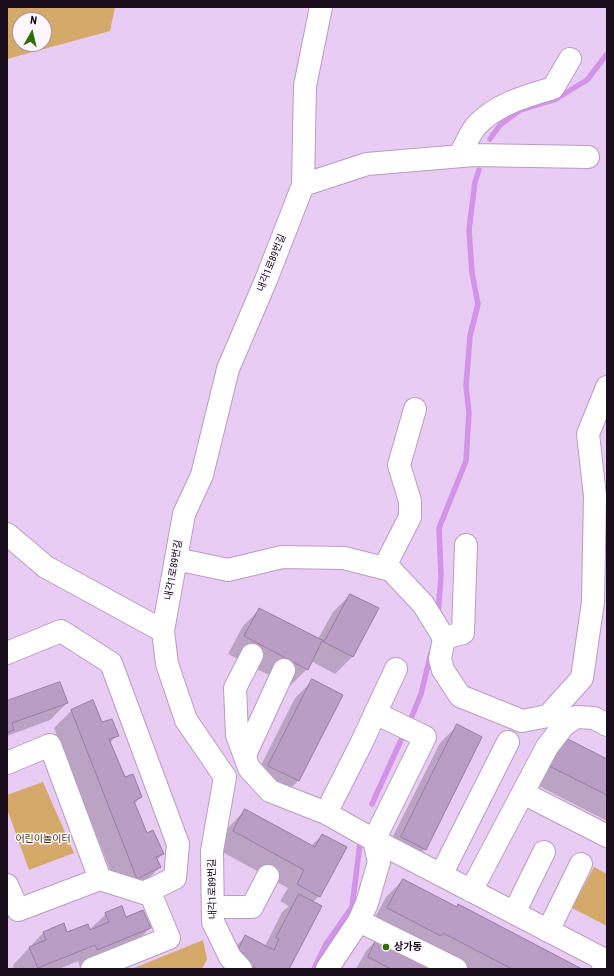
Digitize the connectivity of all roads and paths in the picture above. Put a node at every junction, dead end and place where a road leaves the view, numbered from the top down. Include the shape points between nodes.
1 (322, 7) edge
2 (570, 60) dead end
3 (459, 156) junction
4 (588, 157) dead end
5 (303, 185) junction
6 (607, 387) edge
7 (415, 409) dead end
8 (7, 534) edge
9 (466, 545) dead end
10 (176, 559) junction
11 (384, 568) junction
12 (163, 631) junction
13 (444, 638) junction
14 (7, 653) edge
15 (252, 655) dead end
16 (396, 669) dead end
17 (284, 670) dead end
18 (375, 713) junction
19 (607, 725) edge
20 (508, 742) dead end
21 (245, 755) junction
22 (7, 763) edge
23 (523, 793) junction
24 (326, 813) junction
25 (607, 836) edge
26 (374, 840) junction
27 (544, 852) dead end
28 (581, 864) dead end
29 (441, 875) junction
30 (268, 876) dead end
31 (100, 879) junction
32 (7, 885) edge
33 (149, 890) junction
34 (471, 891) junction
35 (213, 907) junction
36 (514, 913) junction
37 (359, 920) junction
38 (548, 931) junction
39 (232, 965) edge
40 (92, 969) edge
41 (327, 969) edge
42 (456, 969) edge
43 (606, 969) edge

1 - 5 street, 내각1로89번길 via 305,86
2 - 3 street via 554,88 499,107 476,126
3 - 4 street
3 - 5 street via 367,164
5 - 10 street, 내각1로89번길 via 228,369 202,475 184,514
6 - 13 street via 588,434 596,496 593,602 582,678 548,716 522,721 460,696 443,670 440,659
7 - 11 street via 399,465 410,501 410,517
8 - 12 street via 46,567
9 - 13 street via 463,633
10 - 11 street via 228,570 282,557 344,558
10 - 12 street, 내각1로89번길
11 - 13 street via 391,570 423,604
12 - 35 street, 내각1로89번길 via 166,664 186,720 225,777 212,852
14 - 33 street via 61,631 111,664 178,844 175,878
15 - 21 street via 235,688 237,735
16 - 18 street
17 - 21 street
18 - 24 street
18 - 26 street via 425,737
19 - 23 street via 594,718 576,718 564,725 547,747
20 - 29 street
21 - 24 street via 249,768 270,791
22 - 31 street via 50,745
23 - 25 street
23 - 34 street
24 - 26 street
26 - 29 street
26 - 37 street via 379,862 367,903
27 - 36 street
28 - 38 street
29 - 34 street
30 - 35 street via 252,907
31 - 32 street via 18,910
31 - 33 street via 144,893
33 - 40 street via 169,938
34 - 36 street
35 - 39 street, 내각1로89번길 via 213,922
36 - 38 street
37 - 41 street
37 - 42 street
38 - 43 street via 599,957

